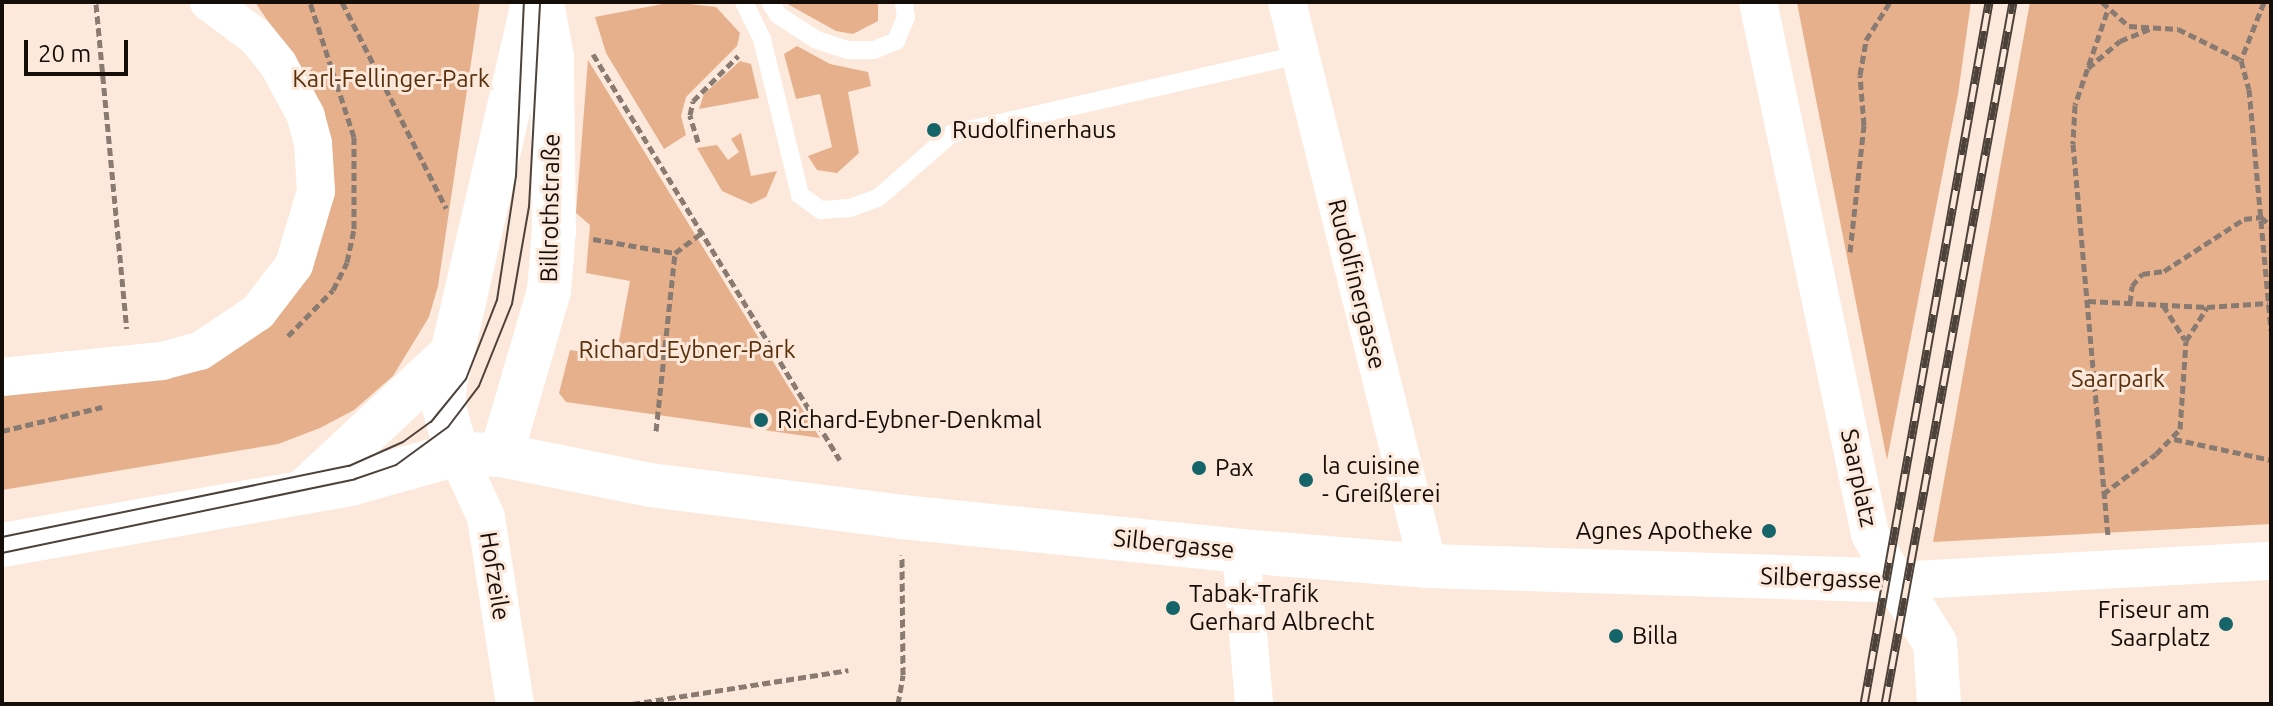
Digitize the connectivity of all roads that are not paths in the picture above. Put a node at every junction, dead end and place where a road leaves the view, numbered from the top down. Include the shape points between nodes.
1 (533, 2) edge
2 (542, 2) edge
3 (744, 2) edge
4 (904, 2) edge
5 (1287, 2) edge
6 (1758, 2) edge
7 (219, 5) edge
8 (774, 9) edge
9 (760, 31) junction
10 (1300, 55) junction
11 (450, 355) junction
12 (2, 377) edge
13 (457, 454) junction
14 (501, 455) junction
15 (304, 491) junction
16 (2, 545) edge
17 (1241, 551) junction
18 (2271, 561) edge
19 (1428, 566) junction
20 (1895, 579) junction
21 (515, 704) edge
22 (1254, 704) edge
23 (1939, 704) edge

1 - 11 main road, Billrothstraße
2 - 14 main road, Billrothstraße via 552,57 550,276 539,337
3 - 9 lane
4 - 8 lane via 906,17 896,41 874,50 848,50 817,40
5 - 10 street, Rudolfinergasse
6 - 20 street, Saarplatz
7 - 12 street via 278,64 313,143 316,191 294,265 258,312 200,351 162,361
8 - 9 lane
9 - 10 lane via 800,195 821,210 850,208 878,198 951,134
10 - 19 street, Rudolfinergasse
11 - 13 main road, Billrothstraße via 444,407
11 - 15 main road
13 - 14 main road, Silbergasse
13 - 15 main road
13 - 21 street, Hofzeile via 486,517
14 - 17 main road, Silbergasse via 650,485
15 - 16 main road
17 - 19 main road, Silbergasse
17 - 22 street
18 - 20 street
19 - 20 main road, Silbergasse
20 - 23 main road via 1935,643

